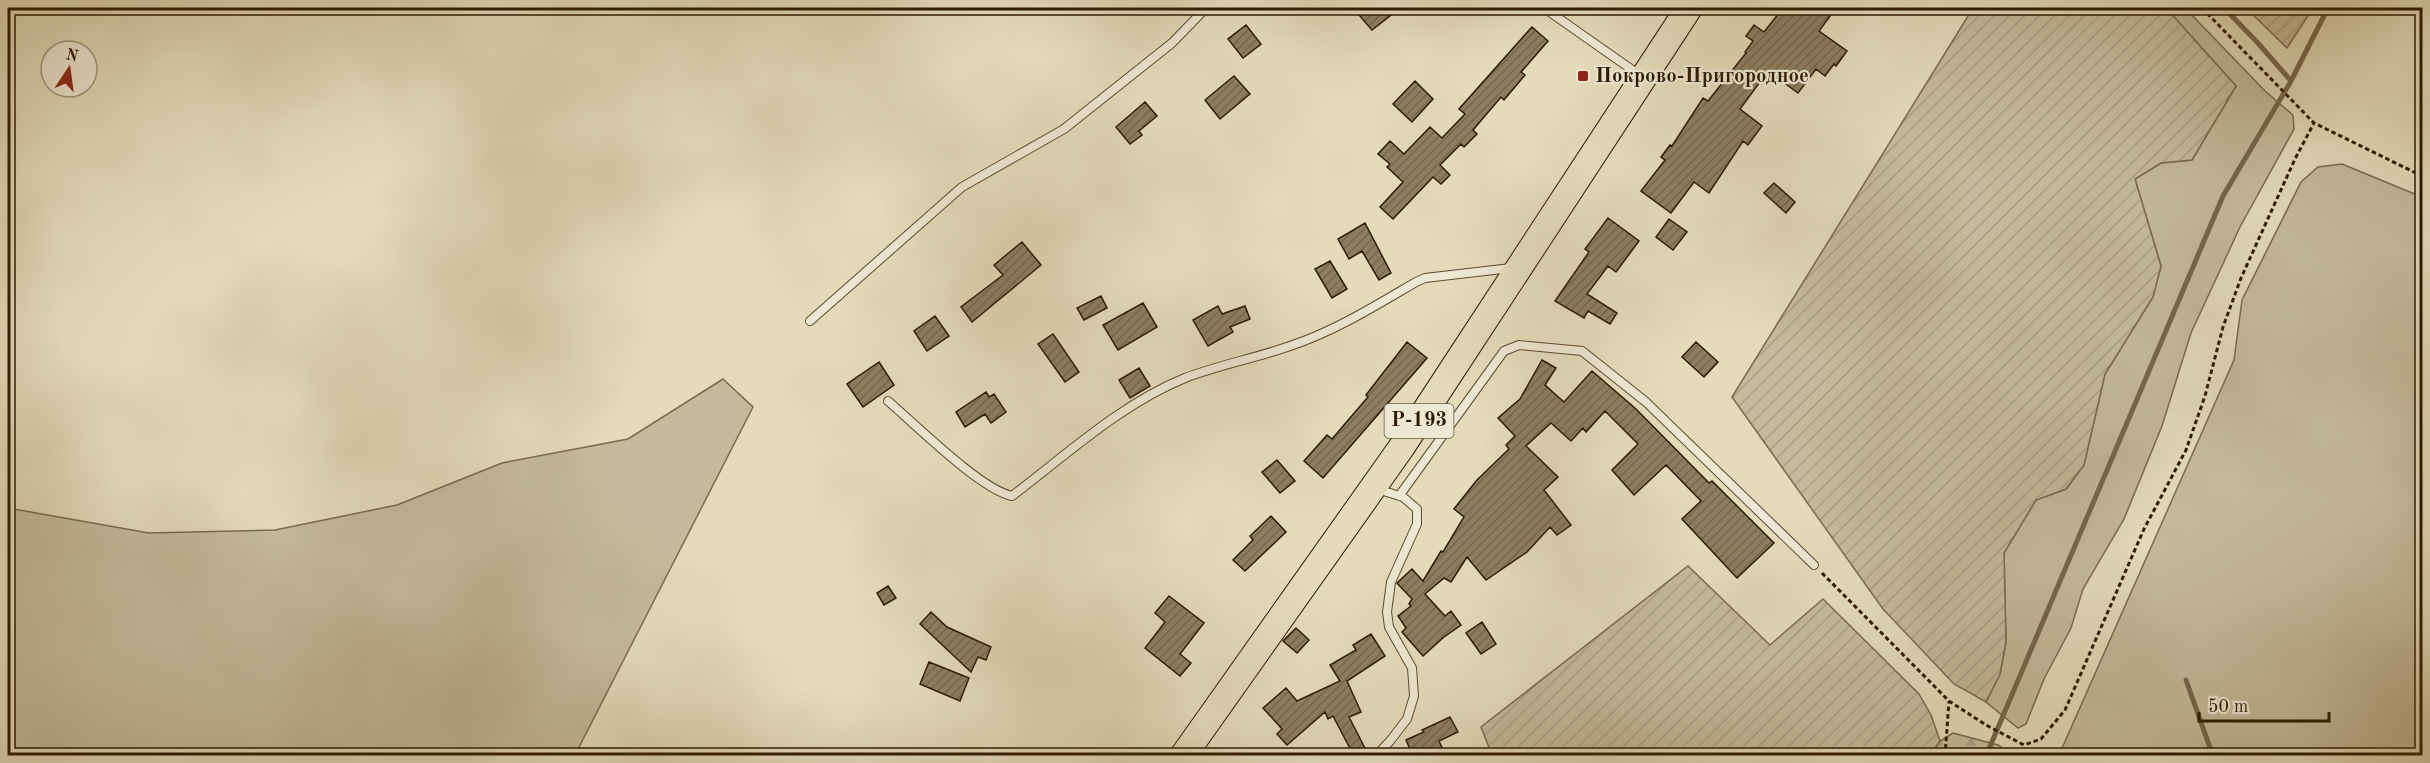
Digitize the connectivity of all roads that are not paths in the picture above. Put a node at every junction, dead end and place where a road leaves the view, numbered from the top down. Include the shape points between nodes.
1 (1206, 8) edge
2 (1544, 8) edge
3 (1689, 8) edge
4 (1644, 78) junction
5 (1522, 266) junction
6 (810, 321) dead end
7 (888, 401) dead end
8 (1373, 488) junction
9 (1399, 496) junction
10 (1814, 565) road end
11 (1192, 749) edge
12 (1376, 756) edge

1 - 6 lane via 1172,43 1064,129 962,188
2 - 4 lane
3 - 4 main road, Р-193
4 - 5 main road, Р-193
5 - 7 lane via 1425,278 1339,327 1185,378 1110,422 1012,496 1001,494 973,474
5 - 8 main road, Р-193
8 - 9 lane
8 - 11 main road, Р-193
9 - 10 lane via 1504,351 1519,345 1582,351 1646,402
9 - 12 lane via 1417,509 1417,524 1391,582 1387,612 1389,627 1412,668 1414,696 1407,719

